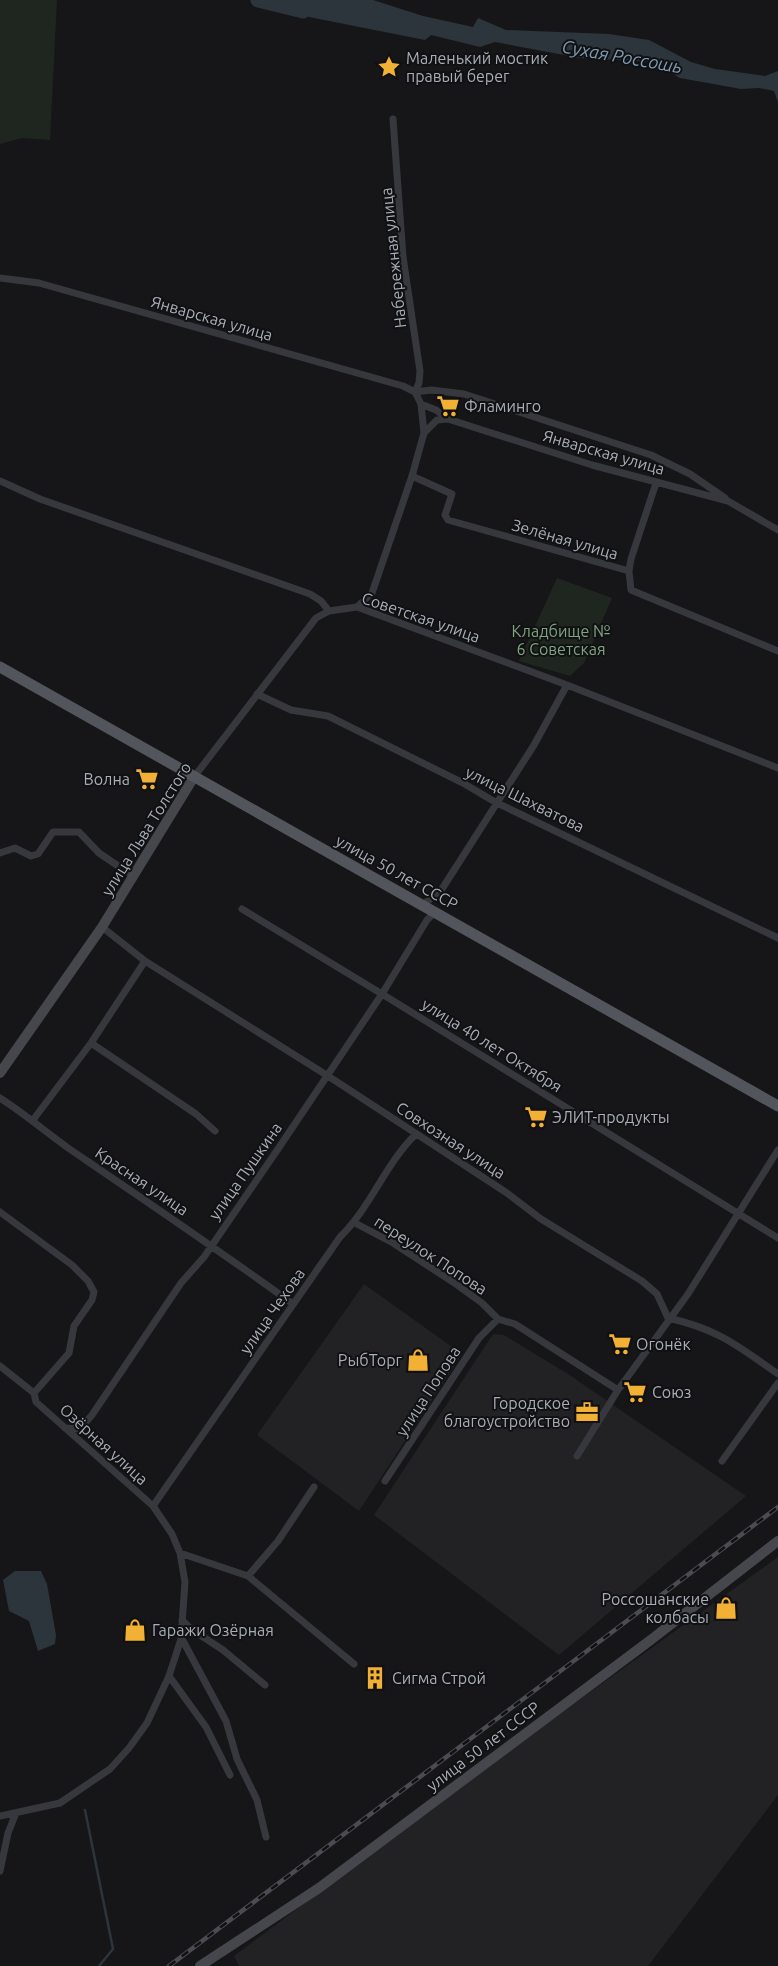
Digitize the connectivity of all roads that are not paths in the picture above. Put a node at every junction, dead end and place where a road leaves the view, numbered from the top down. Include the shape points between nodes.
1 (393, 119) dead end
2 (0, 278) edge
3 (415, 392) junction
4 (421, 404) junction
5 (448, 418) junction
6 (424, 432) junction
7 (412, 476) junction
8 (0, 481) edge
9 (656, 483) junction
10 (728, 501) junction
11 (778, 530) edge
12 (629, 571) junction
13 (357, 607) junction
14 (329, 611) junction
15 (778, 651) edge
16 (0, 667) edge
17 (567, 685) junction
18 (257, 694) junction
19 (778, 768) edge
20 (194, 777) junction
21 (495, 802) junction
22 (0, 853) edge
23 (133, 876) junction
24 (423, 905) junction
25 (242, 909) dead end
26 (435, 912) junction
27 (102, 927) junction
28 (778, 938) edge
29 (145, 961) junction
30 (382, 994) junction
31 (91, 1043) junction
32 (0, 1073) edge
33 (328, 1076) junction
34 (0, 1098) edge
35 (778, 1106) edge
36 (33, 1120) junction
37 (215, 1131) dead end
38 (416, 1134) junction
39 (778, 1150) edge
40 (0, 1212) edge
41 (738, 1214) junction
42 (354, 1223) junction
43 (778, 1238) edge
44 (211, 1244) junction
45 (293, 1304) junction
46 (668, 1318) junction
47 (498, 1319) junction
48 (0, 1366) edge
49 (778, 1374) edge
50 (778, 1383) edge
51 (618, 1390) junction
52 (34, 1393) junction
53 (65, 1428) junction
54 (577, 1456) dead end
55 (722, 1461) dead end
56 (385, 1480) dead end
57 (314, 1487) dead end
58 (153, 1506) junction
59 (778, 1542) edge
60 (180, 1553) junction
61 (248, 1576) junction
62 (182, 1620) junction
63 (181, 1639) junction
64 (354, 1664) dead end
65 (169, 1676) junction
66 (265, 1685) dead end
67 (230, 1775) dead end
68 (16, 1813) junction
69 (0, 1816) edge
70 (266, 1837) dead end
71 (0, 1870) edge
72 (200, 1966) edge

1 - 3 street, Набережная улица via 403,257 420,372
2 - 3 street, Январская улица via 39,283
3 - 4 street
3 - 10 street via 431,390 464,394 651,455 690,474
4 - 5 street, Январская улица
4 - 6 street
5 - 6 street via 437,420
5 - 9 street, Январская улица
6 - 7 street
7 - 12 street, Зелёная улица via 452,494 445,515 448,520
7 - 13 street via 372,593
8 - 14 street via 40,499 310,594 321,600
9 - 10 street, Январская улица
9 - 12 street
10 - 11 street, Январская улица
12 - 15 street, Зелёная улица via 631,590
13 - 14 street, Советская улица
13 - 17 street, Советская улица
14 - 18 street, улица Льва Толстого via 316,618
16 - 20 main road, улица 50 лет СССР
17 - 19 street, Советская улица
17 - 21 street via 534,744
18 - 20 street, улица Льва Толстого
18 - 21 street, улица Шахватова via 291,710 328,716
20 - 23 street, улица Льва Толстого
20 - 24 main road, улица 50 лет СССР
21 - 24 street via 442,889
21 - 28 street, улица Шахватова
22 - 23 street via 15,848 31,856 38,854 53,832 79,832 99,852
23 - 27 street, улица Льва Толстого
24 - 26 main road, улица 50 лет СССР
25 - 30 street, улица 40 лет Октября
26 - 30 street, улица Пушкина
26 - 35 main road, улица 50 лет СССР
27 - 29 street, Совхозная улица
27 - 32 street, улица Льва Толстого
29 - 31 street
29 - 33 street, Совхозная улица
30 - 33 street, улица Пушкина
30 - 41 street, улица 40 лет Октября
31 - 36 street
31 - 37 street via 196,1114
33 - 38 street, Совхозная улица
33 - 44 street, улица Пушкина
34 - 36 street, Красная улица
36 - 44 street, Красная улица via 68,1148
38 - 42 street, улица Чехова via 404,1146
38 - 46 street, Совхозная улица via 541,1219 642,1281 657,1294
39 - 41 street
40 - 52 street via 72,1265 94,1292 74,1326 69,1353
41 - 43 street, улица 40 лет Октября
41 - 46 street via 688,1294
42 - 45 street, улица Чехова via 340,1237
42 - 47 street, переулок Попова via 393,1243 453,1282
44 - 45 street, Красная улица
44 - 53 street, улица Пушкина via 92,1415 80,1429
45 - 58 street, улица Чехова
46 - 49 street via 696,1324 724,1336
46 - 51 street
47 - 51 street, переулок Попова via 515,1324
47 - 56 street, улица Попова via 479,1338
48 - 52 street, Озёрная улица
50 - 55 street
51 - 54 street
52 - 53 street, Озёрная улица via 36,1402
53 - 58 street, Озёрная улица
57 - 61 street via 302,1509
58 - 60 street, Озёрная улица via 172,1534
59 - 72 street, улица 50 лет СССР via 319,1888
60 - 61 street
60 - 62 street, Озёрная улица via 185,1582
61 - 64 street
62 - 63 street, Озёрная улица
62 - 66 street
63 - 65 street, Озёрная улица
63 - 70 street via 226,1721 237,1759 257,1800
65 - 67 street via 206,1727
65 - 68 street via 147,1723 110,1769 60,1804
68 - 69 street
68 - 71 street

